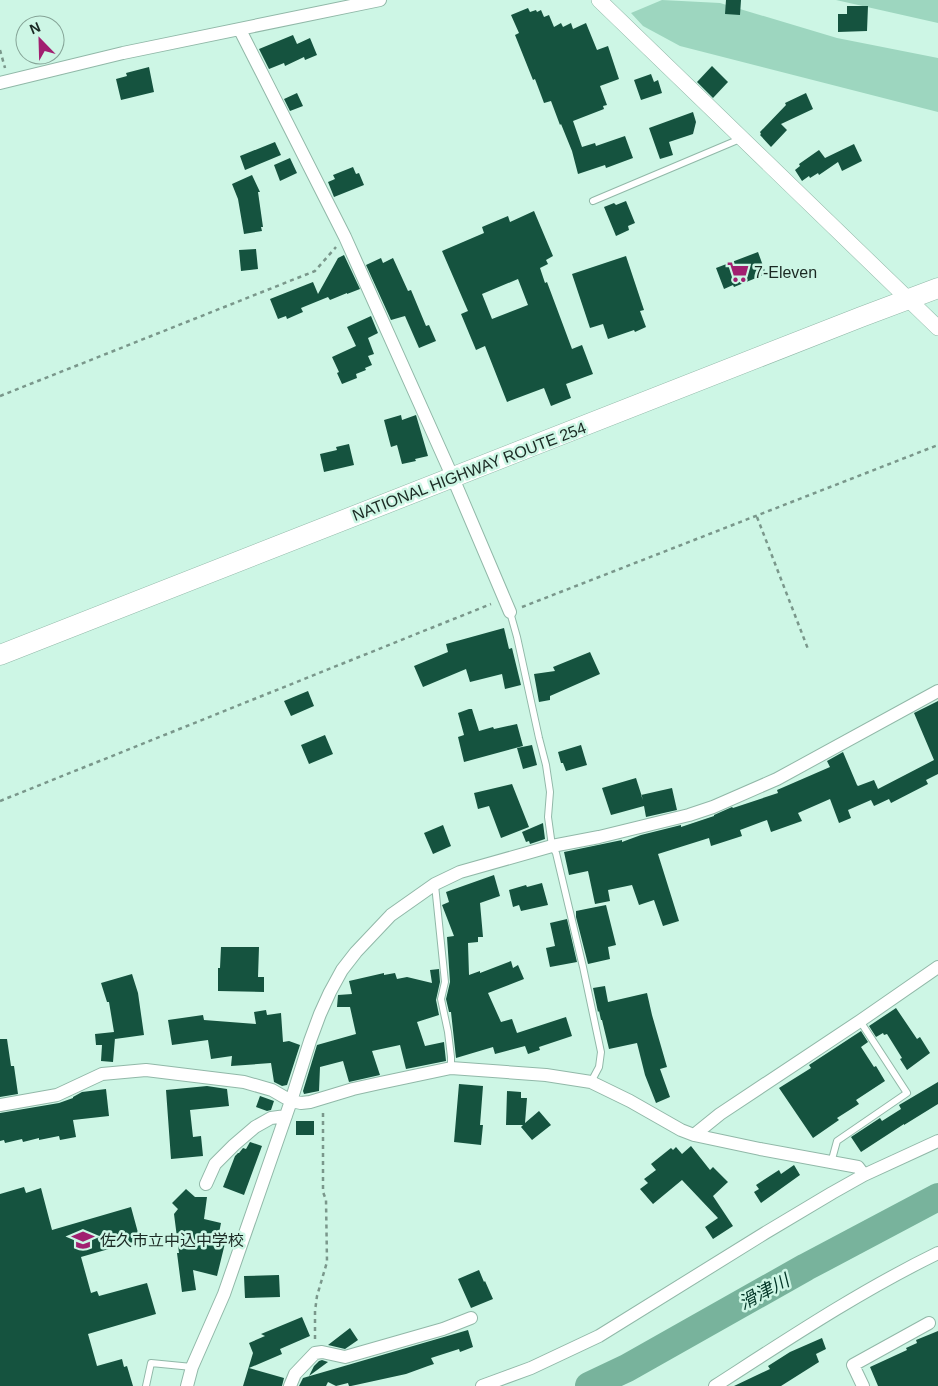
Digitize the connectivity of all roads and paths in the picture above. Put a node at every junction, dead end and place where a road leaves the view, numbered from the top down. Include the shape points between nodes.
1 (380, 0) edge
2 (598, 0) edge
3 (240, 30) junction
4 (0, 50) edge
5 (4, 82) edge
6 (742, 138) junction
7 (593, 201) dead end
8 (345, 237) junction
9 (938, 288) edge
10 (910, 300) junction
11 (938, 328) edge
12 (0, 396) edge
13 (938, 445) edge
14 (453, 478) junction
15 (757, 516) junction
16 (504, 598) junction
17 (510, 612) junction
18 (808, 649) dead end
19 (0, 655) edge
20 (938, 691) edge
21 (0, 801) edge
22 (552, 846) junction
23 (434, 884) junction
24 (938, 967) edge
25 (860, 1021) junction
26 (452, 1068) junction
27 (591, 1082) junction
28 (322, 1099) junction
29 (291, 1101) junction
30 (0, 1104) edge
31 (286, 1116) junction
32 (694, 1135) junction
33 (938, 1141) edge
34 (831, 1163) junction
35 (864, 1175) junction
36 (206, 1184) dead end
37 (938, 1253) edge
38 (471, 1318) dead end
39 (929, 1324) dead end
40 (314, 1353) junction
41 (192, 1367) junction
42 (146, 1386) edge
43 (187, 1386) edge
44 (290, 1386) edge
45 (482, 1386) edge
46 (716, 1386) edge
47 (863, 1386) edge

1 - 3 street
2 - 6 street
3 - 5 street via 123,53
3 - 8 street
4 - 5 path
6 - 7 lane
6 - 10 street
8 - 12 path via 315,271
8 - 14 street
9 - 10 highway, NATIONAL HIGHWAY ROUTE 254
10 - 11 street
10 - 14 highway, NATIONAL HIGHWAY ROUTE 254
13 - 15 path
14 - 16 street
14 - 19 highway, NATIONAL HIGHWAY ROUTE 254
15 - 17 path
15 - 18 path
16 - 17 street
16 - 21 path
17 - 22 lane via 546,764
20 - 22 street via 777,779 713,807 617,833
22 - 23 street via 460,872
22 - 27 lane via 601,1052 599,1067
23 - 26 lane via 445,982 441,999
23 - 29 street via 391,914 342,970 320,1014
24 - 25 street
25 - 32 street via 720,1114
25 - 34 lane via 908,1093 837,1141
26 - 27 street
26 - 28 street
27 - 32 street
28 - 29 street via 301,1103
28 - 40 path via 327,1262 316,1296
29 - 30 street via 272,1090 244,1082 146,1070 102,1074 56,1095
29 - 31 street
31 - 36 street via 270,1118 255,1127 215,1164
31 - 41 street via 224,1294
32 - 34 street
33 - 35 street
34 - 35 street via 858,1167
35 - 45 street via 599,1336 531,1368
37 - 46 street via 837,1308
38 - 40 street via 345,1357
39 - 47 street via 853,1365
40 - 44 street via 295,1374
41 - 42 lane via 151,1363
41 - 43 street

